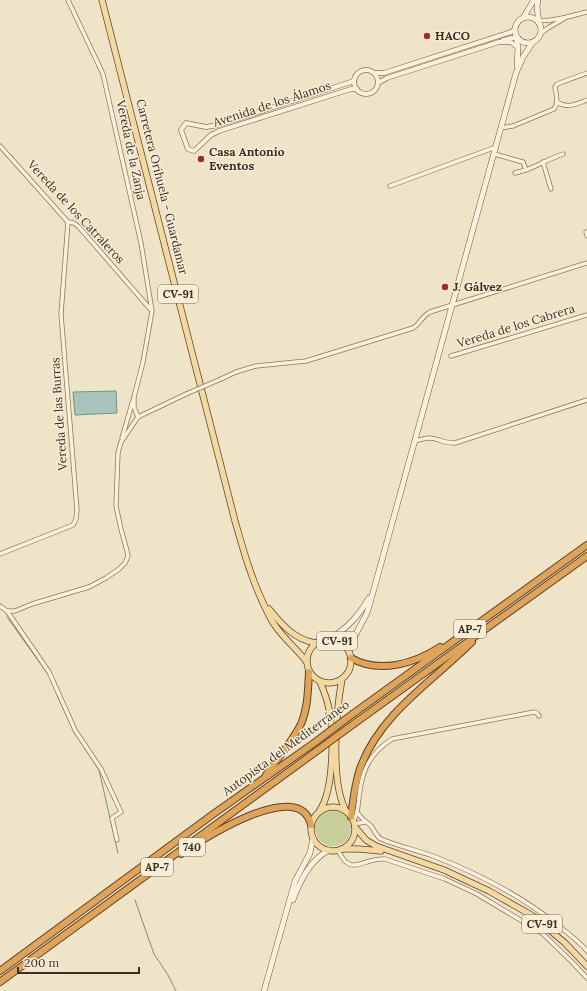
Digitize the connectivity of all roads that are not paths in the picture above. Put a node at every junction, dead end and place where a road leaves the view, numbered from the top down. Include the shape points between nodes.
1 (68, 0) edge
2 (102, 0) edge
3 (534, 0) edge
4 (538, 0) edge
5 (537, 11) junction
6 (587, 12) edge
7 (523, 18) junction
8 (566, 18) junction
9 (548, 20) junction
10 (537, 21) junction
11 (515, 29) junction
12 (540, 34) junction
13 (517, 37) junction
14 (499, 42) junction
15 (533, 42) junction
16 (518, 48) junction
17 (375, 73) junction
18 (516, 73) junction
19 (587, 73) edge
20 (354, 81) junction
21 (378, 83) junction
22 (357, 89) junction
23 (587, 100) edge
24 (557, 102) junction
25 (501, 128) junction
26 (0, 146) edge
27 (496, 147) junction
28 (494, 154) junction
29 (563, 154) dead end
30 (543, 162) junction
31 (526, 170) junction
32 (514, 173) dead end
33 (390, 186) dead end
34 (551, 189) dead end
35 (68, 222) junction
36 (587, 263) edge
37 (453, 303) junction
38 (152, 311) junction
39 (587, 315) edge
40 (451, 356) dead end
41 (134, 397) junction
42 (587, 400) edge
43 (138, 417) junction
44 (415, 441) junction
45 (121, 442) junction
46 (587, 545) edge
47 (0, 554) edge
48 (587, 556) edge
49 (256, 587) junction
50 (374, 589) junction
51 (0, 606) edge
52 (503, 606) junction
53 (7, 611) junction
54 (486, 629) junction
55 (330, 639) junction
56 (316, 643) junction
57 (349, 651) junction
58 (351, 658) junction
59 (306, 661) junction
60 (309, 672) junction
61 (342, 679) junction
62 (320, 682) junction
63 (538, 716) dead end
64 (263, 779) junction
65 (346, 811) junction
66 (357, 812) junction
67 (318, 813) junction
68 (354, 821) junction
69 (364, 821) junction
70 (311, 825) junction
71 (313, 838) junction
72 (117, 840) dead end
73 (329, 850) junction
74 (339, 850) junction
75 (395, 854) junction
76 (78, 925) junction
77 (282, 929) junction
78 (587, 951) edge
79 (587, 966) edge
80 (0, 971) edge
81 (587, 978) edge
82 (0, 982) edge
83 (264, 991) edge

1 - 38 street, Vereda de la Zanja via 104,74 141,243
2 - 49 main road, Carretera Orihuela - Guardamar / CV-91 via 235,521
3 - 7 main road
4 - 5 main road
5 - 9 street
5 - 10 main road
6 - 8 street
7 - 10 main road
7 - 11 main road via 516,24
8 - 9 street
8 - 12 street
9 - 10 street
10 - 12 main road
11 - 13 main road
11 - 17 street via 384,73
12 - 15 main road
13 - 14 street
13 - 15 main road via 523,42
13 - 16 main road
14 - 16 street via 511,42
14 - 21 street via 386,78
15 - 18 main road
16 - 18 main road
17 - 20 street via 363,70
17 - 21 street
18 - 25 main road
19 - 24 street via 557,84
20 - 22 street
20 - 22 street, Avenida de los Álamos via 218,125 206,127 186,124 181,130 188,150 194,151 219,131 351,88
21 - 22 street via 375,90 370,93 362,93
23 - 24 street via 568,106
24 - 25 street via 554,109 513,126
25 - 27 main road
26 - 35 street, Vereda de los Catraleros
27 - 28 main road
27 - 33 street
28 - 31 street via 523,162
28 - 37 main road
29 - 30 street
30 - 31 street
30 - 34 street
31 - 32 street
35 - 38 street, Vereda de los Catraleros via 78,227
35 - 47 street, Vereda de las Burras via 61,314 76,519 73,525
36 - 37 street
37 - 43 street, bridge via 425,314 413,328 306,361 256,366 236,372
37 - 44 main road
38 - 41 street, Vereda de la Zanja
39 - 40 street, Vereda de los Cabrera
41 - 43 street
41 - 45 street, Vereda de la Zanja
42 - 44 street via 455,443 449,444 428,438
43 - 45 street
44 - 50 main road
45 - 53 street, Vereda de la Zanja via 118,453 116,506 128,551 125,563 89,588 15,611
46 - 52 highway, Autopista del Mediterráneo / AP-7
48 - 54 highway, Autopista del Mediterráneo / AP-7
49 - 56 main road, Carretera Orihuela - Guardamar / CV-91 via 267,607 283,626 306,642
49 - 59 main road, Carretera Orihuela - Guardamar / CV-91 via 273,624
50 - 55 main road via 360,613 345,629
50 - 57 main road via 367,613
51 - 53 street
52 - 58 highway via 420,658 387,666 368,666
52 - 64 highway, Autopista del Mediterráneo / AP-7, bridge
53 - 72 street via 49,672 75,730 101,769 121,812 112,818
54 - 68 highway via 406,703 377,736 360,767 352,804
54 - 76 highway, Autopista del Mediterráneo / AP-7, bridge
55 - 56 main road, CV-91
55 - 57 main road, CV-91 via 338,641
56 - 59 main road, CV-91 via 309,651
57 - 58 main road, CV-91
58 - 61 main road, CV-91 via 348,673
59 - 60 main road, CV-91
60 - 62 main road
60 - 64 highway via 308,696 301,723
61 - 62 main road via 328,684
61 - 65 main road, CV-91 via 337,765 340,796
62 - 67 main road via 329,709 332,752 329,786
63 - 66 street via 534,712 392,739 378,750 367,764 360,787
64 - 80 highway, Autopista del Mediterráneo / AP-7
65 - 67 main road via 328,807
65 - 68 main road, CV-91
66 - 68 street
66 - 69 street
67 - 70 main road
68 - 69 street
68 - 74 main road via 351,841
68 - 75 main road, CV-91 via 366,840
69 - 78 street via 381,839 432,856 503,887 544,914
70 - 71 main road
70 - 76 highway, 740 via 307,814 298,809 276,807 258,812 217,832 185,852
71 - 73 main road via 322,848
71 - 77 main road via 310,853 295,881
73 - 74 main road, CV-91
73 - 77 main road via 320,855 306,871 294,894
74 - 75 main road, CV-91 via 375,849
74 - 81 street via 349,865 385,859 445,879 477,894 542,934
75 - 79 main road, CV-91 via 444,870 496,894 533,916
76 - 82 highway, Autopista del Mediterráneo / AP-7
77 - 83 main road

